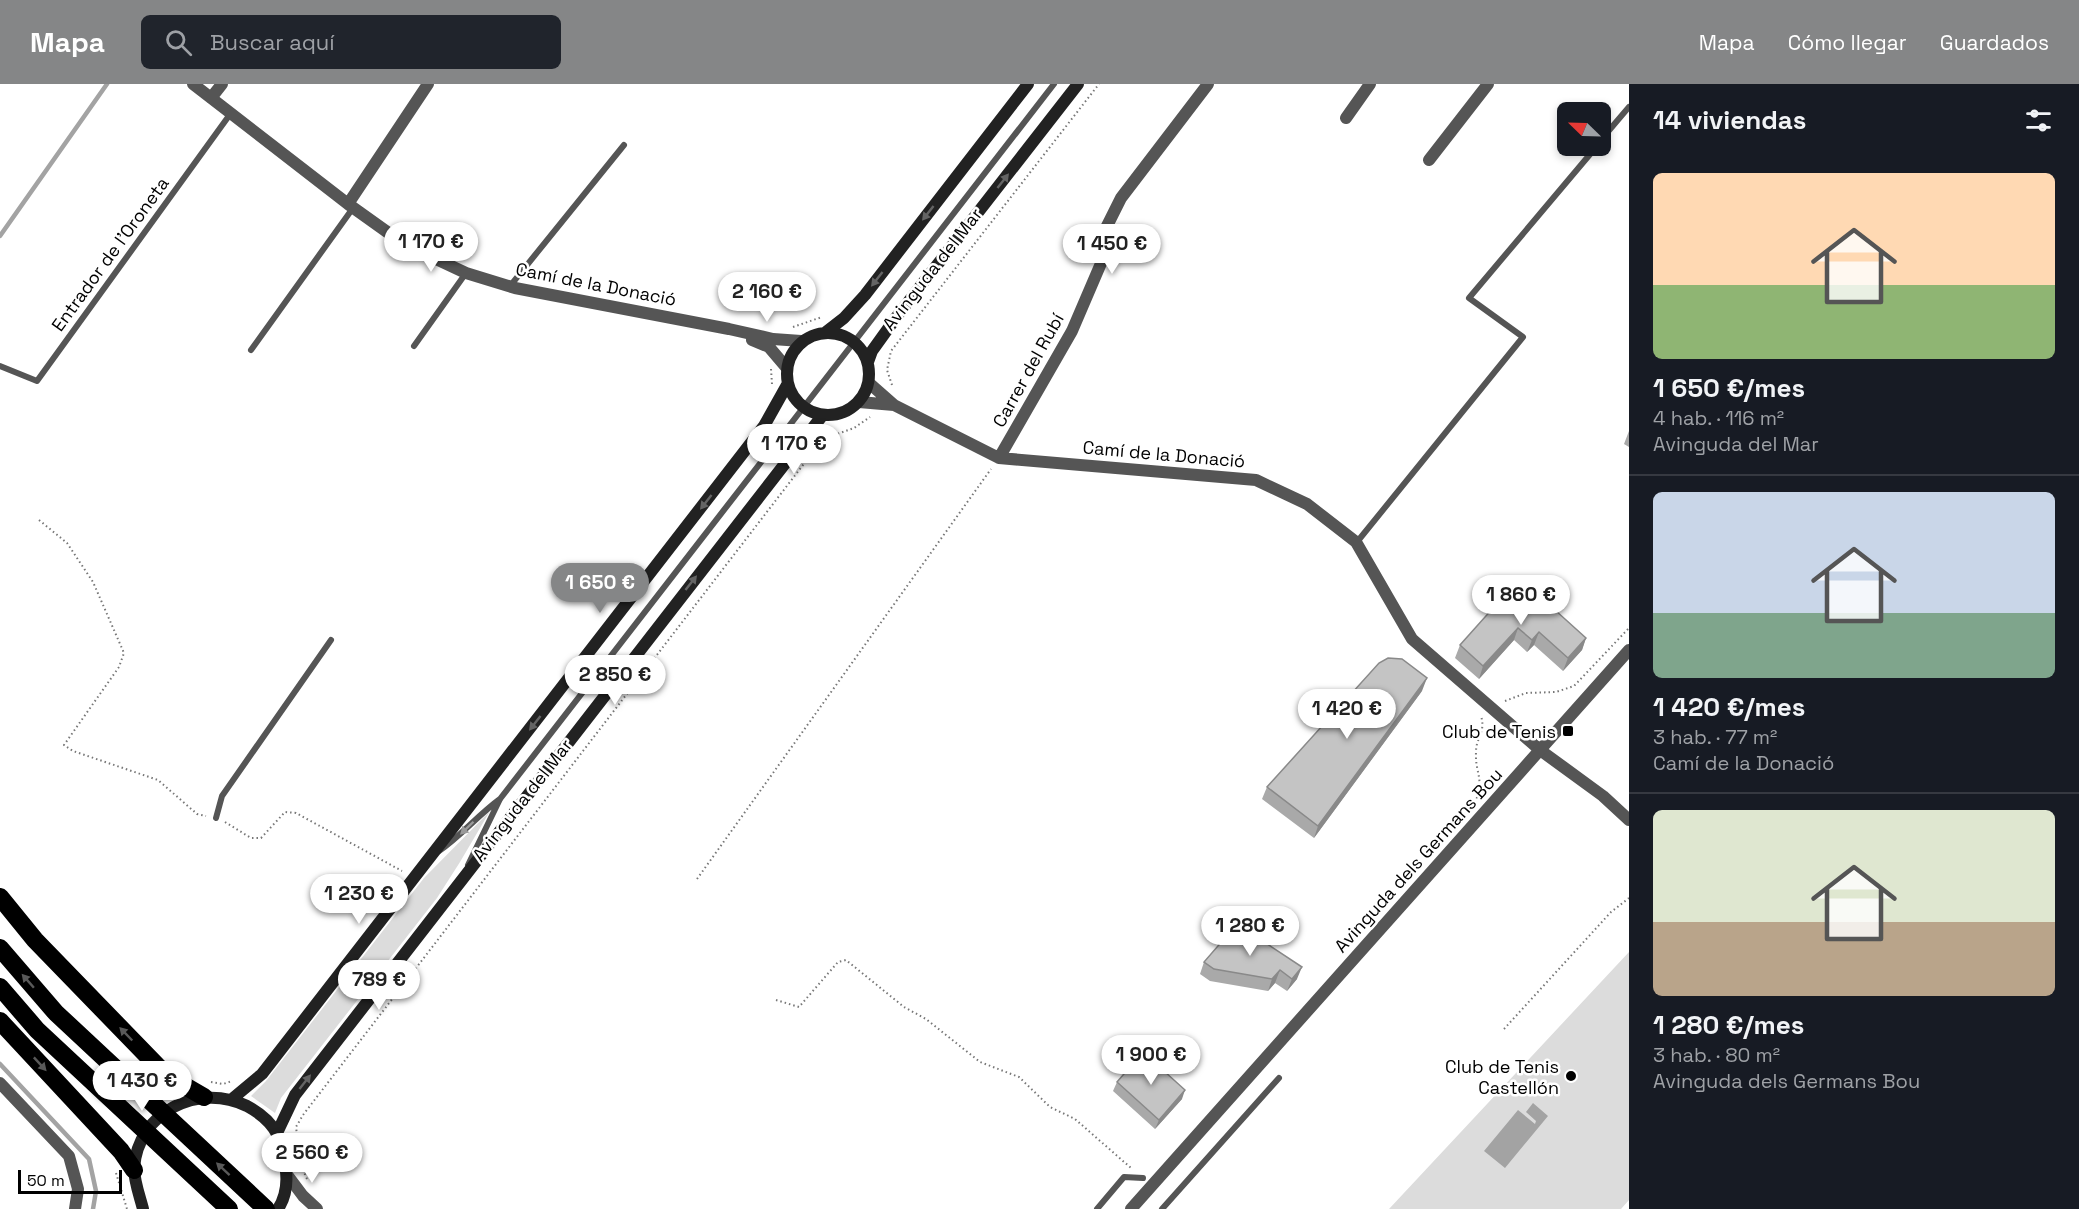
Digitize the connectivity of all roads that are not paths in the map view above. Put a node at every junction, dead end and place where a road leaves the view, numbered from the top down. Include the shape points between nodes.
1 (193, 84) edge
2 (222, 84) edge
3 (428, 84) edge
4 (1028, 84) edge
5 (1054, 84) edge
6 (1078, 84) edge
7 (1208, 84) edge
8 (1370, 84) edge
9 (1488, 84) edge
10 (211, 98) junction
11 (1629, 107) edge
12 (231, 113) junction
13 (1346, 118) dead end
14 (1611, 128) edge
15 (624, 145) dead end
16 (1589, 156) edge
17 (1429, 160) dead end
18 (351, 206) junction
19 (466, 273) junction
20 (510, 286) junction
21 (826, 332) junction
22 (801, 341) junction
23 (854, 341) junction
24 (771, 343) junction
25 (414, 346) dead end
26 (251, 350) dead end
27 (868, 362) junction
28 (0, 366) edge
29 (786, 367) junction
30 (869, 383) junction
31 (787, 385) junction
32 (859, 402) junction
33 (894, 405) junction
34 (803, 408) junction
35 (822, 416) junction
36 (999, 458) junction
37 (1356, 542) junction
38 (331, 640) dead end
39 (1629, 650) edge
40 (1540, 750) junction
41 (500, 799) junction
42 (216, 818) road end
43 (1629, 820) edge
44 (432, 856) junction
45 (463, 878) junction
46 (0, 897) edge
47 (0, 948) edge
48 (0, 987) edge
49 (0, 1021) edge
50 (1279, 1078) dead end
51 (0, 1083) edge
52 (204, 1089) junction
53 (232, 1099) junction
54 (277, 1133) junction
55 (134, 1170) junction
56 (288, 1176) junction
57 (1143, 1178) road end
58 (276, 1207) edge
59 (75, 1209) edge
60 (143, 1209) edge
61 (229, 1209) edge
62 (317, 1209) edge
63 (1096, 1209) edge
64 (1131, 1209) edge
65 (1162, 1209) edge

1 - 10 street, Camí de la Donació
2 - 10 street
3 - 18 street
4 -> 21 main road, Avinguda del Mar via 865,295
5 - 23 lane, Avinguda del Mar
27 -> 6 main road, Avinguda del Mar via 895,319
7 - 36 street, Carrer del Rubí via 1121,198 1104,232 1101,261 1072,331
8 - 13 street
9 - 17 street
10 - 12 street, Camí de la Donació
11 - 14 lane
12 - 18 street, Camí de la Donació
12 - 28 lane, Entrador de l'Oroneta via 37,381
15 - 20 lane
16 - 37 lane via 1469,298 1523,338
18 - 19 street, Camí de la Donació via 404,244
18 - 26 lane
19 - 20 street, Camí de la Donació
19 - 25 lane
20 - 24 street, Camí de la Donació via 729,329
21 - 22 main road
21 - 23 main road
22 - 24 street, Camí de la Donació
22 - 29 main road
23 - 27 main road
23 - 34 lane, Avinguda del Mar
24 - 29 street
27 - 30 main road
29 - 31 main road
30 - 32 main road
30 - 33 street, Camí de la Donació
31 - 34 main road
31 -> 44 main road, Avinguda del Mar via 764,426
32 - 33 street, Camí de la Donació
32 - 35 main road via 842,414
33 - 36 street, Camí de la Donació
34 - 35 main road
34 - 41 lane, Avinguda del Mar
45 -> 35 main road, Avinguda del Mar
36 - 37 street, Camí de la Donació via 1256,480 1307,504
37 - 40 street, Camí de la Donació via 1413,639
38 - 42 lane via 222,796
39 - 40 street, Avinguda dels Germans Bou
40 - 43 street, Camí de la Donació
40 - 64 street, Avinguda dels Germans Bou
41 -> 44 lane, Avinguda del Mar
41 - 45 lane, Avinguda del Mar
44 - 53 main road, Avinguda del Mar via 262,1074
54 -> 45 main road, Avinguda del Mar via 295,1095
52 -> 46 highway via 166,1075 35,940
58 -> 47 highway via 56,1013
48 - 61 highway via 38,1030
49 -> 55 highway via 121,1151
50 - 65 lane
51 - 59 street via 69,1156 78,1189
52 - 53 main road
52 - 55 main road via 153,1122 139,1147
53 - 54 main road via 258,1112
54 - 56 main road
55 - 60 main road
56 - 58 main road
56 - 62 street
57 - 63 lane via 1124,1177

